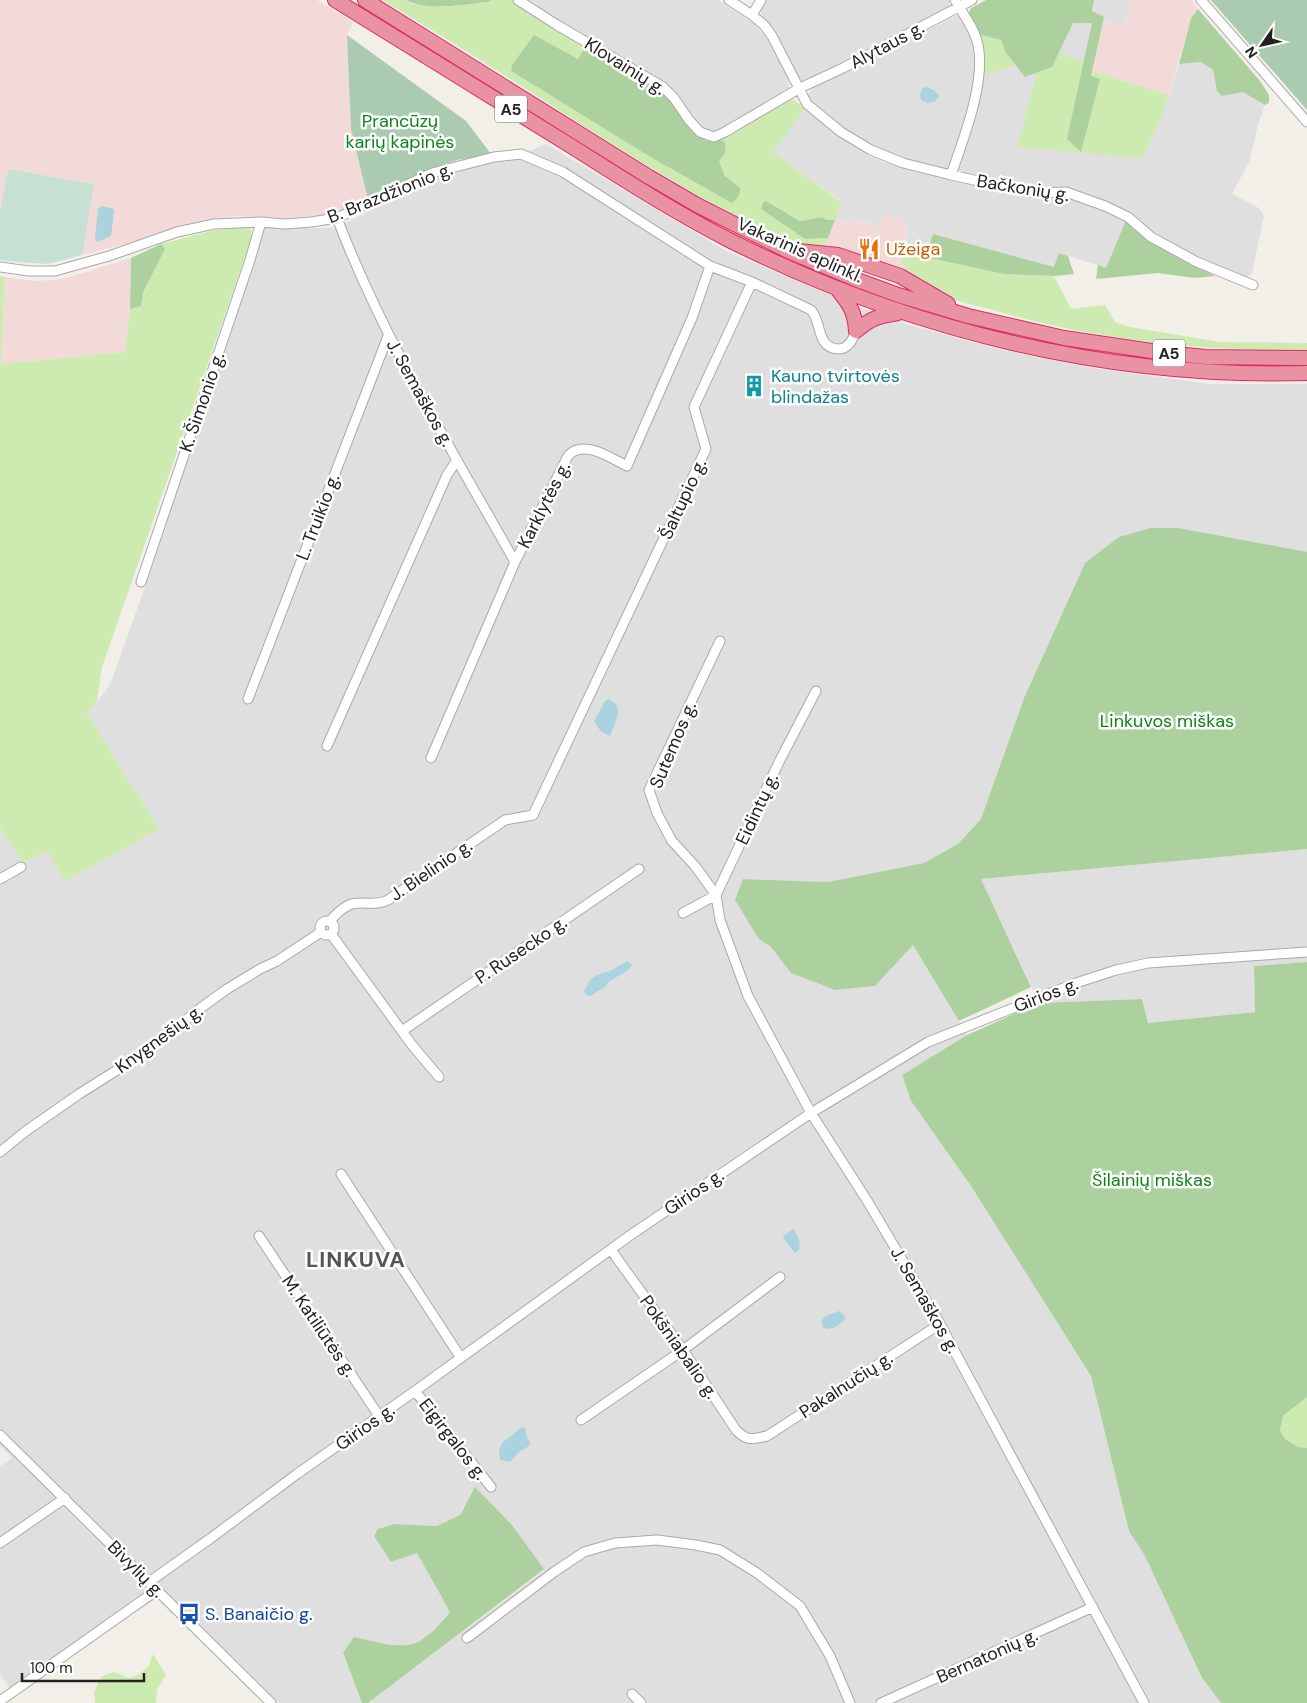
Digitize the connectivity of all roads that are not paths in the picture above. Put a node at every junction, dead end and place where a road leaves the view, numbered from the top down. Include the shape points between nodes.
1 (335, 0) edge
2 (364, 0) edge
3 (518, 0) edge
4 (729, 0) edge
5 (761, 0) edge
6 (972, 0) edge
7 (1201, 0) edge
8 (957, 3) edge
9 (752, 16) junction
10 (800, 88) junction
11 (1307, 122) edge
12 (951, 175) junction
13 (338, 218) junction
14 (261, 222) junction
15 (710, 266) junction
16 (0, 267) edge
17 (752, 282) junction
18 (1253, 285) dead end
19 (837, 288) junction
20 (902, 312) junction
21 (856, 331) junction
22 (388, 336) junction
23 (1307, 358) edge
24 (1307, 373) edge
25 (457, 460) junction
26 (515, 562) junction
27 (142, 582) dead end
28 (720, 641) dead end
29 (816, 691) dead end
30 (248, 699) dead end
31 (327, 746) dead end
32 (431, 758) dead end
33 (533, 815) joint
34 (21, 867) dead end
35 (639, 869) dead end
36 (0, 879) edge
37 (716, 896) junction
38 (683, 913) dead end
39 (330, 921) joint
40 (326, 933) junction
41 (1307, 952) edge
42 (402, 1031) junction
43 (439, 1077) dead end
44 (811, 1113) junction
45 (0, 1152) edge
46 (341, 1174) dead end
47 (259, 1236) dead end
48 (611, 1250) junction
49 (780, 1277) dead end
50 (940, 1324) junction
51 (683, 1350) junction
52 (461, 1358) junction
53 (415, 1391) junction
54 (379, 1416) junction
55 (581, 1420) dead end
56 (0, 1434) edge
57 (750, 1440) joint
58 (491, 1487) dead end
59 (64, 1498) junction
60 (0, 1543) edge
61 (149, 1582) junction
62 (157, 1590) junction
63 (1093, 1607) junction
64 (468, 1638) dead end
65 (632, 1694) dead end
66 (0, 1702) edge
67 (271, 1703) edge
68 (641, 1703) edge
69 (850, 1703) edge
70 (881, 1703) edge
71 (1144, 1703) edge

1 - 19 highway, Vakarinis aplinkl. / A5 via 687,217 759,254
2 - 23 highway, Vakarinis aplinkl. / A5 via 648,177 788,251 838,255 900,276 968,316 1064,338 1206,357
3 - 10 street, Klovainių g. via 663,87 700,132 714,136 725,132
4 - 9 street, Bačkonių g.
5 - 9 street
6 - 8 street, Alytaus g.
7 - 11 street
8 - 10 street, Alytaus g. via 843,68
8 - 12 street via 978,44 979,64 968,124
9 - 10 street, Bačkonių g. via 772,36
10 - 12 street, Bačkonių g. via 807,104 841,132 871,150 903,163
12 - 18 street, Bačkonių g. via 1033,193 1066,192 1105,206 1128,217 1151,237 1197,262
13 - 14 street, B. Brazdžionio g. via 285,224
13 - 15 street, B. Brazdžionio g. via 432,173 494,157 521,154 563,172
13 - 22 street, J. Semaškos g.
14 - 16 street, B. Brazdžionio g. via 214,224 186,230 55,271
14 - 27 street, K. Šimonio g.
15 - 17 street, B. Brazdžionio g.
15 - 26 street, Karklytės g. via 692,318 627,466 592,450 581,449 571,453
17 - 21 street via 811,310 816,315 819,333 828,346 842,349 849,345
17 - 33 street, Šaltupio g. via 694,407 706,449
19 - 20 highway, Vakarinis aplinkl. / A5
19 - 21 highway via 855,315
20 - 21 highway via 871,319
20 - 24 highway, Vakarinis aplinkl. / A5 via 1021,345 1134,365 1203,372
22 - 25 street, J. Semaškos g.
22 - 30 street, L. Truikio g.
25 - 26 street, J. Semaškos g.
25 - 31 street via 447,475
26 - 32 street, Karklytės g.
28 - 37 street, Sutemos g. via 649,790 672,841
29 - 37 street, Eidintų g.
33 - 39 street, J. Bielinio g. via 505,820 388,900 380,904 350,904
34 - 36 street
35 - 42 street, P. Rusecko g.
37 - 38 street
37 - 44 street, J. Semaškos g. via 720,920 748,996
39 - 40 street, Knygnešių g. via 322,922 320,927
40 - 42 street
40 - 45 street, Knygnešių g. via 227,989 141,1055 79,1094
41 - 44 street, Girios g. via 1148,963 1116,970 928,1042
42 - 43 street
44 - 48 street, Girios g.
44 - 50 street, J. Semaškos g.
46 - 52 street
47 - 54 street, M. Katiliūtės g.
48 - 51 street, Pokšniabalio g.
48 - 52 street, Girios g.
49 - 51 street
50 - 57 street, Pakalnučių g. via 767,1436
50 - 63 street, J. Semaškos g.
51 - 55 street
51 - 57 street, Pokšniabalio g. via 736,1430
52 - 53 street, Girios g.
53 - 54 street, Girios g.
53 - 58 street, Eigirgalos g.
54 - 61 street, Girios g.
56 - 59 street, Bivylių g.
59 - 60 street
59 - 61 street, Bivylių g.
61 - 62 street, Bivylių g.
62 - 66 street
62 - 67 street, Bivylių g.
63 - 70 street, Bernatonių g.
63 - 71 street, J. Semaškos g.
64 - 69 street via 584,1552 615,1543 657,1540 696,1545 720,1550 800,1606 830,1656
65 - 68 street

